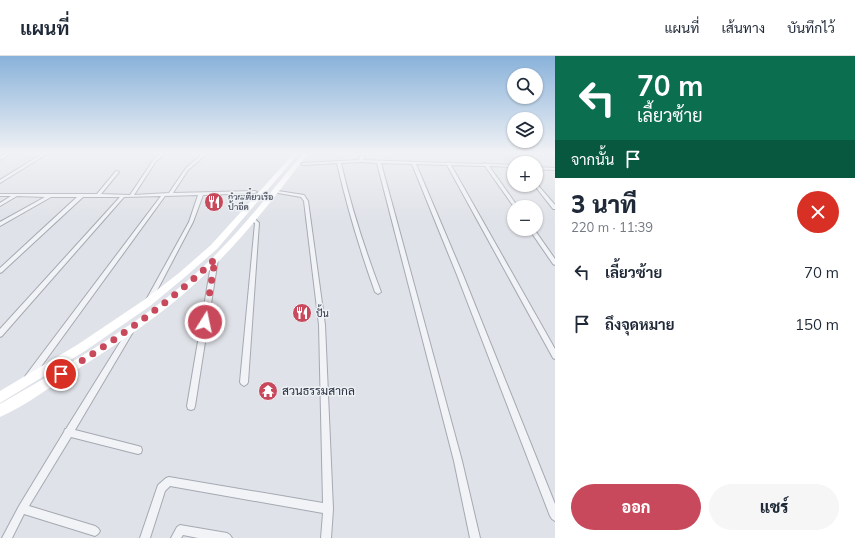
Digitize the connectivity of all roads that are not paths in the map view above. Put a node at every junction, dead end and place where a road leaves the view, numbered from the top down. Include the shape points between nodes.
1 (12, 174) edge
2 (115, 174) edge
3 (145, 174) edge
4 (183, 174) edge
5 (270, 174) edge
6 (278, 174) edge
7 (288, 174) edge
8 (294, 174) edge
9 (341, 174) edge
10 (382, 174) edge
11 (417, 174) edge
12 (454, 174) edge
13 (493, 174) edge
14 (0, 182) edge
15 (255, 192) junction
16 (280, 192) junction
17 (542, 192) edge
18 (201, 194) junction
19 (0, 195) edge
20 (16, 195) junction
21 (167, 195) junction
22 (50, 196) junction
23 (81, 196) junction
24 (98, 196) junction
25 (123, 196) junction
26 (131, 196) junction
27 (511, 200) edge
28 (0, 205) edge
29 (555, 208) edge
30 (253, 220) junction
31 (0, 224) edge
32 (536, 236) edge
33 (227, 247) junction
34 (215, 259) junction
35 (555, 263) edge
36 (0, 272) edge
37 (182, 275) junction
38 (378, 292) dead end
39 (147, 303) junction
40 (136, 324) junction
41 (0, 334) edge
42 (555, 356) edge
43 (244, 382) dead end
44 (24, 384) junction
45 (0, 397) edge
46 (191, 406) dead end
47 (3, 409) edge
48 (0, 416) edge
49 (68, 432) junction
50 (138, 450) dead end
51 (22, 509) junction
52 (328, 509) junction
53 (555, 516) edge
54 (95, 531) dead end
55 (214, 537) edge
56 (7, 538) edge
57 (145, 538) edge
58 (176, 538) edge
59 (227, 538) edge
60 (326, 538) edge
61 (475, 538) edge

1 - 14 street
2 - 24 street
3 - 26 street
4 - 21 street
5 - 15 main road
6 - 37 main road via 214,247
7 - 33 main road
8 - 16 main road
9 - 38 street
10 - 61 street via 458,461
11 - 53 street via 460,275
12 - 42 street
13 - 27 street
15 - 18 street
15 - 37 main road
16 - 30 main road
16 - 52 street via 302,196 306,202 322,325
17 - 29 street
18 - 21 street
18 - 39 street via 191,222
19 - 20 street
20 - 22 street
20 - 28 street
21 - 26 street
21 - 44 street
22 - 23 street
22 - 31 street
23 - 24 street
23 - 36 street
24 - 25 street
25 - 26 street
25 - 41 street
30 - 33 main road
30 - 43 street via 257,223
32 - 35 street
33 - 34 main road
34 - 40 main road via 194,279
34 - 46 street
37 - 39 main road
39 - 44 main road
40 - 47 main road
40 - 49 street
44 - 45 main road
47 - 48 street
49 - 50 street
49 - 51 street
51 - 54 street
51 - 56 street
52 - 57 street via 169,481 161,488
52 - 60 street
55 - 58 street via 180,530
55 - 59 street

